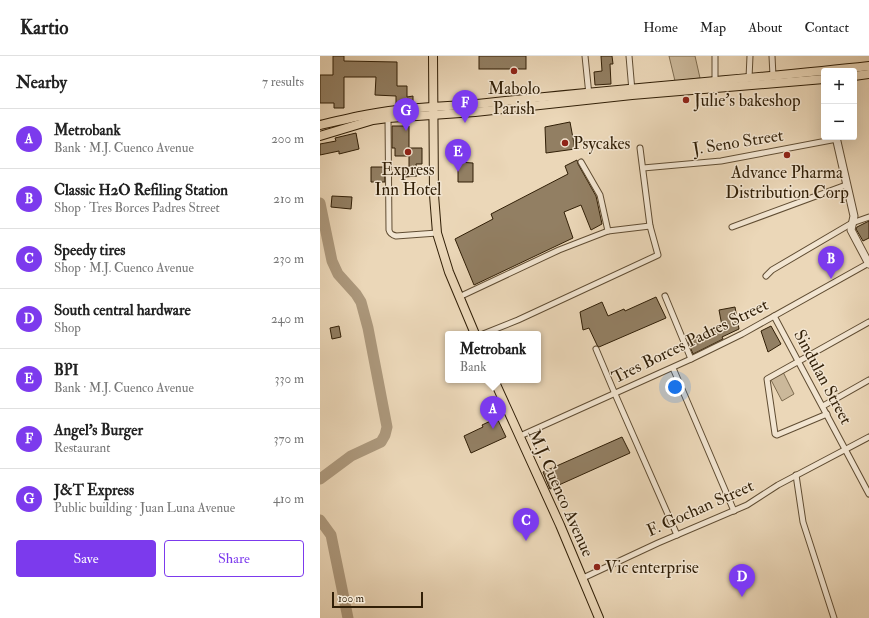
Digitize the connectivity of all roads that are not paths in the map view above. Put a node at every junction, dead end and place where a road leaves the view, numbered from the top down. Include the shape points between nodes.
1 (433, 56) edge
2 (585, 56) edge
3 (629, 56) edge
4 (715, 56) edge
5 (750, 56) edge
6 (772, 56) edge
7 (869, 66) edge
8 (857, 69) edge
9 (869, 74) edge
10 (772, 76) junction
11 (857, 76) edge
12 (749, 78) junction
13 (821, 78) edge
14 (821, 78) edge
15 (715, 84) junction
16 (632, 91) junction
17 (589, 96) junction
18 (433, 112) junction
19 (388, 118) junction
20 (320, 125) edge
21 (320, 136) edge
22 (826, 140) edge
23 (836, 140) edge
24 (640, 148) dead end
25 (581, 162) dead end
26 (643, 168) junction
27 (846, 185) junction
28 (869, 217) edge
29 (852, 223) junction
30 (650, 226) junction
31 (732, 227) dead end
32 (608, 231) junction
33 (437, 233) junction
34 (869, 263) edge
35 (766, 276) dead end
36 (665, 296) dead end
37 (459, 297) junction
38 (774, 316) junction
39 (869, 322) edge
40 (474, 331) edge
41 (490, 331) edge
42 (596, 349) dead end
43 (691, 359) junction
44 (798, 361) junction
45 (673, 368) junction
46 (869, 380) edge
47 (495, 383) edge
48 (614, 394) junction
49 (823, 406) junction
50 (827, 414) junction
51 (520, 436) junction
52 (869, 437) edge
53 (846, 450) junction
54 (796, 475) junction
55 (869, 494) edge
56 (734, 511) junction
57 (678, 534) junction
58 (583, 578) junction
59 (599, 618) edge
60 (834, 618) edge

1 - 18 main road
2 - 17 street
3 - 16 street
4 - 15 street
5 - 12 street
6 - 10 street
7 - 8 main road
9 - 11 main road
10 - 12 main road
10 - 14 main road
12 - 15 main road
13 - 15 main road
15 - 16 main road
16 - 17 main road
17 - 18 main road
18 - 19 main road
18 - 20 main road via 410,108 371,113
18 - 33 main road
19 - 21 main road
19 - 33 street via 387,178 390,233 396,236
22 - 26 street, J. Seno Street via 721,161
23 - 27 street
24 - 26 street
25 - 32 street via 600,195
26 - 30 street
27 - 29 street via 854,216
27 - 31 street
28 - 29 street
29 - 34 street via 851,230
29 - 35 street
30 - 32 street
30 - 41 street via 658,255
32 - 37 street via 559,250
33 - 37 main road
34 - 38 street, Tres Borces Padres Street
36 - 43 street
37 - 40 main road
38 - 43 street, Tres Borces Padres Street
38 - 44 street, Sindulan Street
39 - 44 street
42 - 48 street
43 - 45 street, Tres Borces Padres Street
44 - 49 street, Sindulan Street
44 - 50 street via 767,379 775,434 778,436
45 - 48 street, Tres Borces Padres Street
45 - 56 street
46 - 49 street
47 - 51 main road, M.J. Cuenco Avenue
48 - 51 street, Tres Borces Padres Street
48 - 57 street
49 - 50 street, Sindulan Street
50 - 53 street, Sindulan Street
51 - 58 main road, M.J. Cuenco Avenue
52 - 53 street, F. Gochan Street
53 - 54 street, F. Gochan Street
53 - 55 street, Sindulan Street
54 - 56 street, F. Gochan Street
54 - 60 street via 803,522
56 - 57 street, F. Gochan Street
57 - 58 street, F. Gochan Street
58 - 59 main road, M.J. Cuenco Avenue

